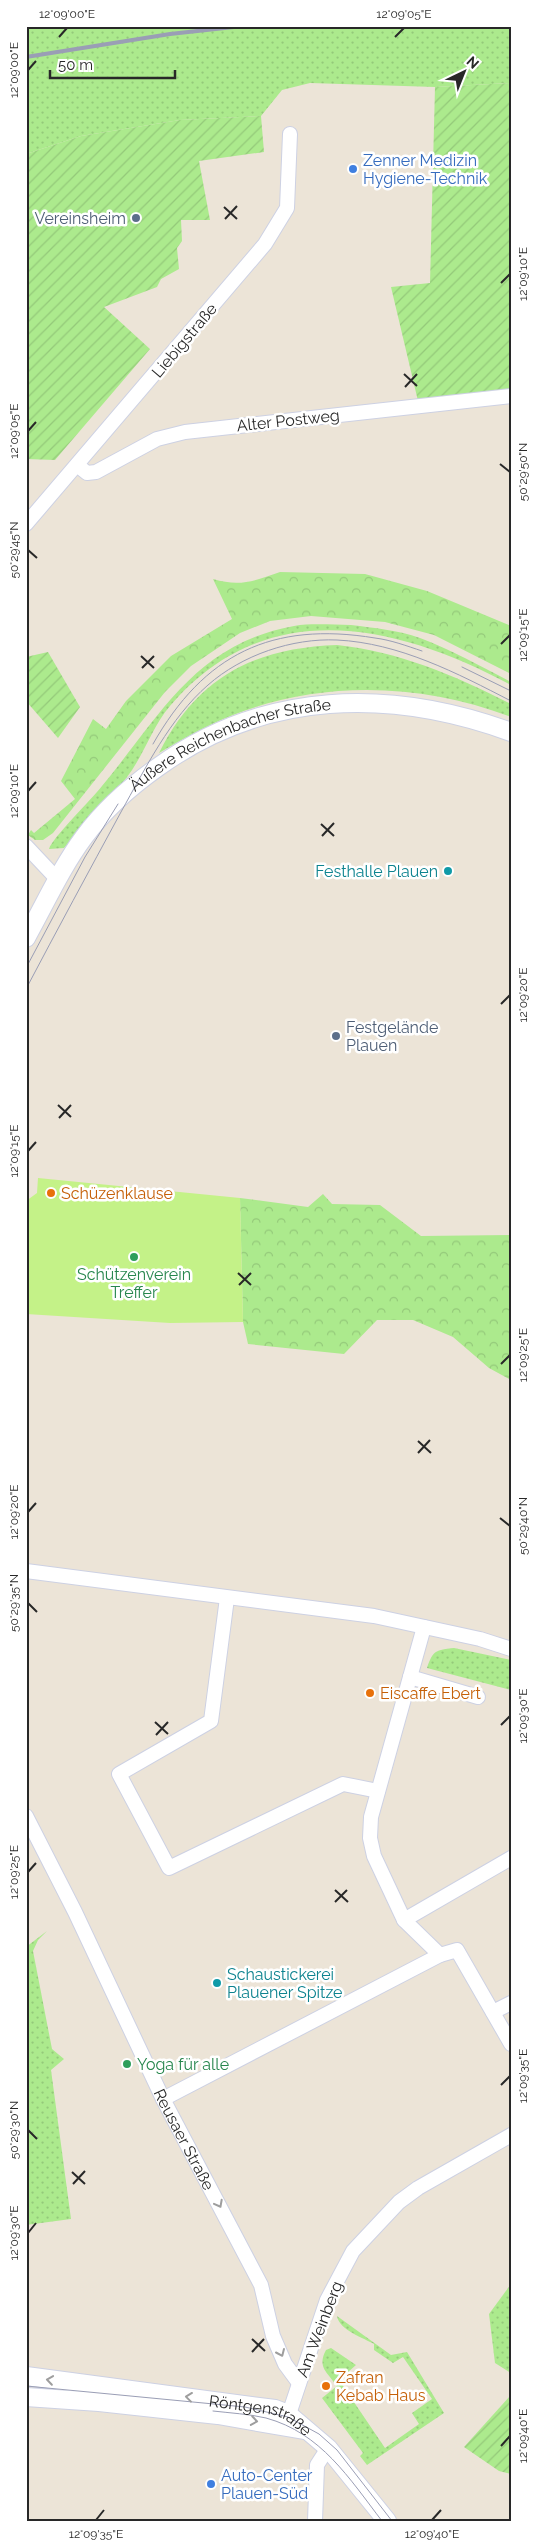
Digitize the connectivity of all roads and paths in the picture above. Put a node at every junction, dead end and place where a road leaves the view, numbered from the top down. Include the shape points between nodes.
1 (290, 134) dead end
2 (511, 396) edge
3 (77, 465) junction
4 (26, 524) edge
5 (511, 732) edge
6 (26, 846) edge
7 (58, 880) junction
8 (26, 938) edge
9 (26, 1571) edge
10 (227, 1598) junction
11 (424, 1627) junction
12 (511, 1649) edge
13 (410, 1677) junction
14 (478, 1697) dead end
15 (378, 1792) junction
16 (26, 1816) edge
17 (511, 1858) edge
18 (404, 1920) junction
19 (440, 1955) junction
20 (511, 2003) edge
21 (493, 2012) junction
22 (511, 2044) edge
23 (163, 2099) junction
24 (511, 2135) edge
25 (26, 2376) edge
26 (298, 2383) junction
27 (26, 2397) edge
28 (287, 2420) junction
29 (328, 2448) junction
30 (316, 2521) edge
31 (387, 2521) edge

1 - 3 street, Liebigstraße via 287,208 266,244
2 - 3 street, Alter Postweg via 185,432 157,439 96,472 87,473
3 - 4 street, Liebigstraße
5 - 7 street, Äußere Reichenbacher Straße via 446,713 392,704 344,702 301,706 249,720 210,736 138,782 84,836
6 - 7 street
7 - 8 street, Äußere Reichenbacher Straße
9 - 10 street
10 - 11 street via 374,1616
10 - 15 street via 211,1721 119,1774 169,1868 343,1784
11 - 12 street
11 - 13 street
13 - 14 street
13 - 15 street
15 - 18 street via 371,1817 370,1838 374,1856
16 - 23 street, Reusaer Straße
17 - 18 street
18 - 19 street
19 - 21 street via 457,1950
19 - 23 street
20 - 21 street
21 - 22 street
23 -> 26 street, Reusaer Straße via 261,2285 273,2336 285,2364
24 - 26 street, Am Weinberg via 418,2188 399,2202 353,2251 327,2300
28 -> 25 street, Röntgenstraße via 275,2409 254,2405
26 - 28 street, Am Weinberg
27 -> 28 street, Röntgenstraße
28 - 29 street, Röntgenstraße
29 - 30 street via 317,2465
29 - 31 street

